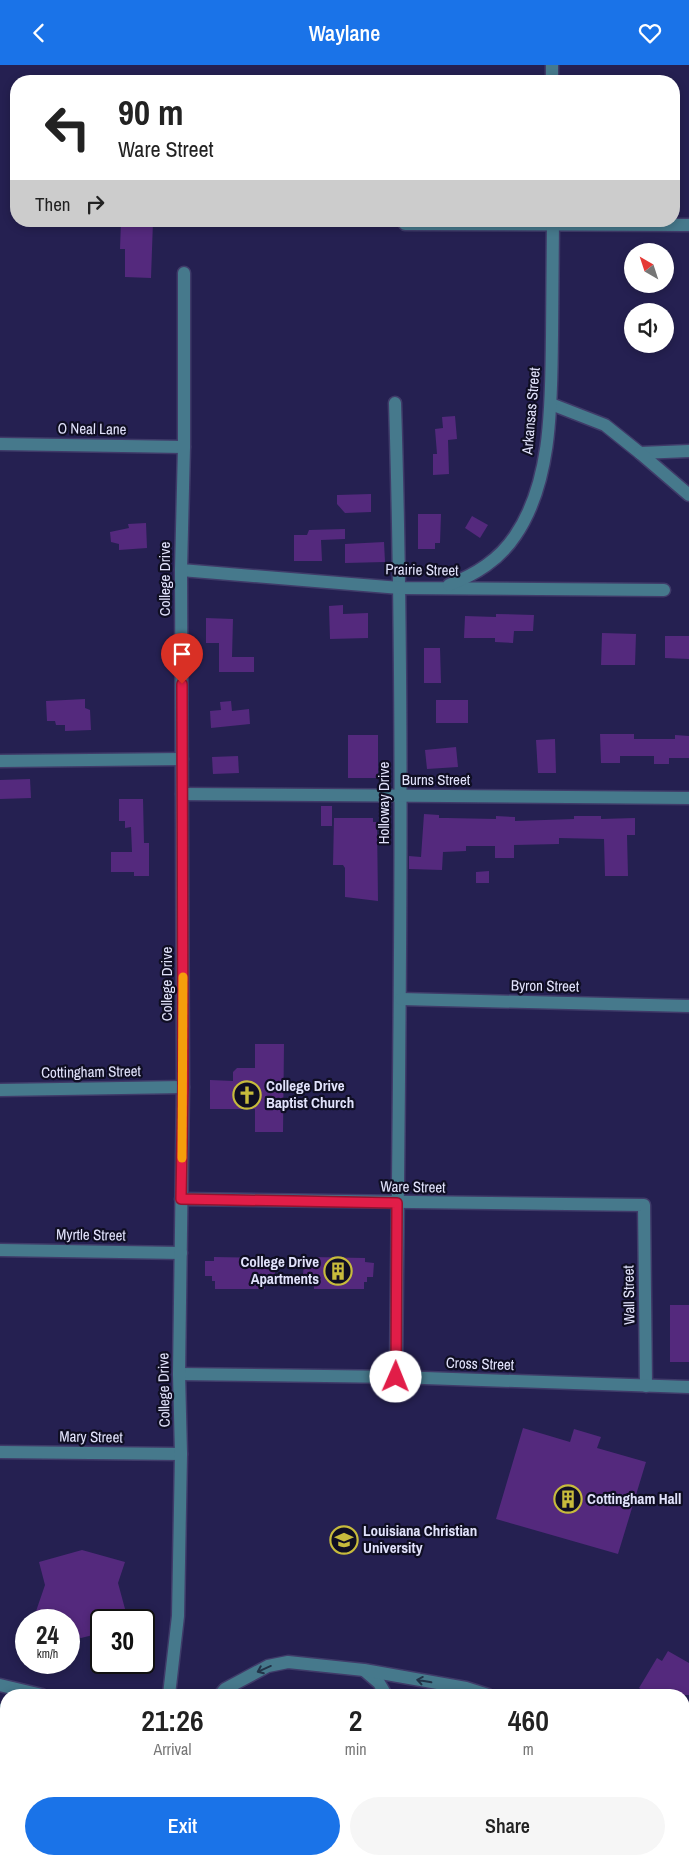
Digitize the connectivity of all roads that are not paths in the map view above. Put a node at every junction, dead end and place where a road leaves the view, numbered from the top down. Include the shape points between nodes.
1 (553, 227) edge
2 (184, 273) dead end
3 (395, 403) dead end
4 (551, 404) junction
5 (0, 444) edge
6 (184, 447) junction
7 (689, 451) edge
8 (640, 453) junction
9 (689, 495) edge
10 (181, 570) junction
11 (400, 587) junction
12 (442, 587) junction
13 (664, 590) dead end
14 (182, 759) junction
15 (0, 761) edge
16 (182, 794) junction
17 (400, 796) junction
18 (689, 798) edge
19 (401, 999) junction
20 (689, 1006) edge
21 (183, 1087) junction
22 (0, 1090) edge
23 (181, 1199) junction
24 (397, 1203) junction
25 (644, 1205) joint
26 (0, 1250) edge
27 (181, 1253) junction
28 (179, 1374) junction
29 (396, 1377) junction
30 (646, 1386) junction
31 (689, 1387) edge
32 (0, 1452) edge
33 (181, 1454) junction
34 (364, 1670) junction
35 (0, 1685) edge
36 (17, 1689) edge
37 (171, 1689) edge
38 (225, 1689) edge
39 (382, 1689) edge
40 (469, 1689) edge

1 - 4 street, Arkansas Street
2 - 6 street, College Drive
3 - 11 street, Holloway Drive
4 - 8 street via 604,425
4 - 12 street, Arkansas Street via 541,474 516,535 486,567
5 - 6 street, O Neal Lane
6 - 10 street, College Drive
7 - 8 street
8 - 9 street
10 - 11 street, Prairie Street
10 - 14 street, College Drive
11 - 12 street, Prairie Street
11 - 17 street, Holloway Drive
12 - 13 street, Prairie Street
14 - 15 street
14 - 16 street, College Drive
16 - 17 street, Burns Street
16 - 21 street, College Drive
17 - 18 street, Burns Street
17 - 19 street, Holloway Drive
19 - 20 street, Byron Street
19 - 24 street, Holloway Drive
21 - 22 street, Cottingham Street
21 - 23 street, College Drive
23 - 24 street, Ware Street
23 - 27 street, College Drive
24 - 25 street, Ware Street
24 - 29 street, Holloway Drive
25 - 30 street, Wall Street
26 - 27 street, Myrtle Street
27 - 28 street, College Drive
28 - 29 street, Cross Street
28 - 33 street, College Drive
29 - 30 street, Cross Street
30 - 31 street, Cross Street
32 - 33 street, Mary Street
33 - 37 street, College Drive via 178,1616
34 -> 38 street via 288,1662 268,1666
34 - 39 street
40 -> 34 street
35 - 36 street

